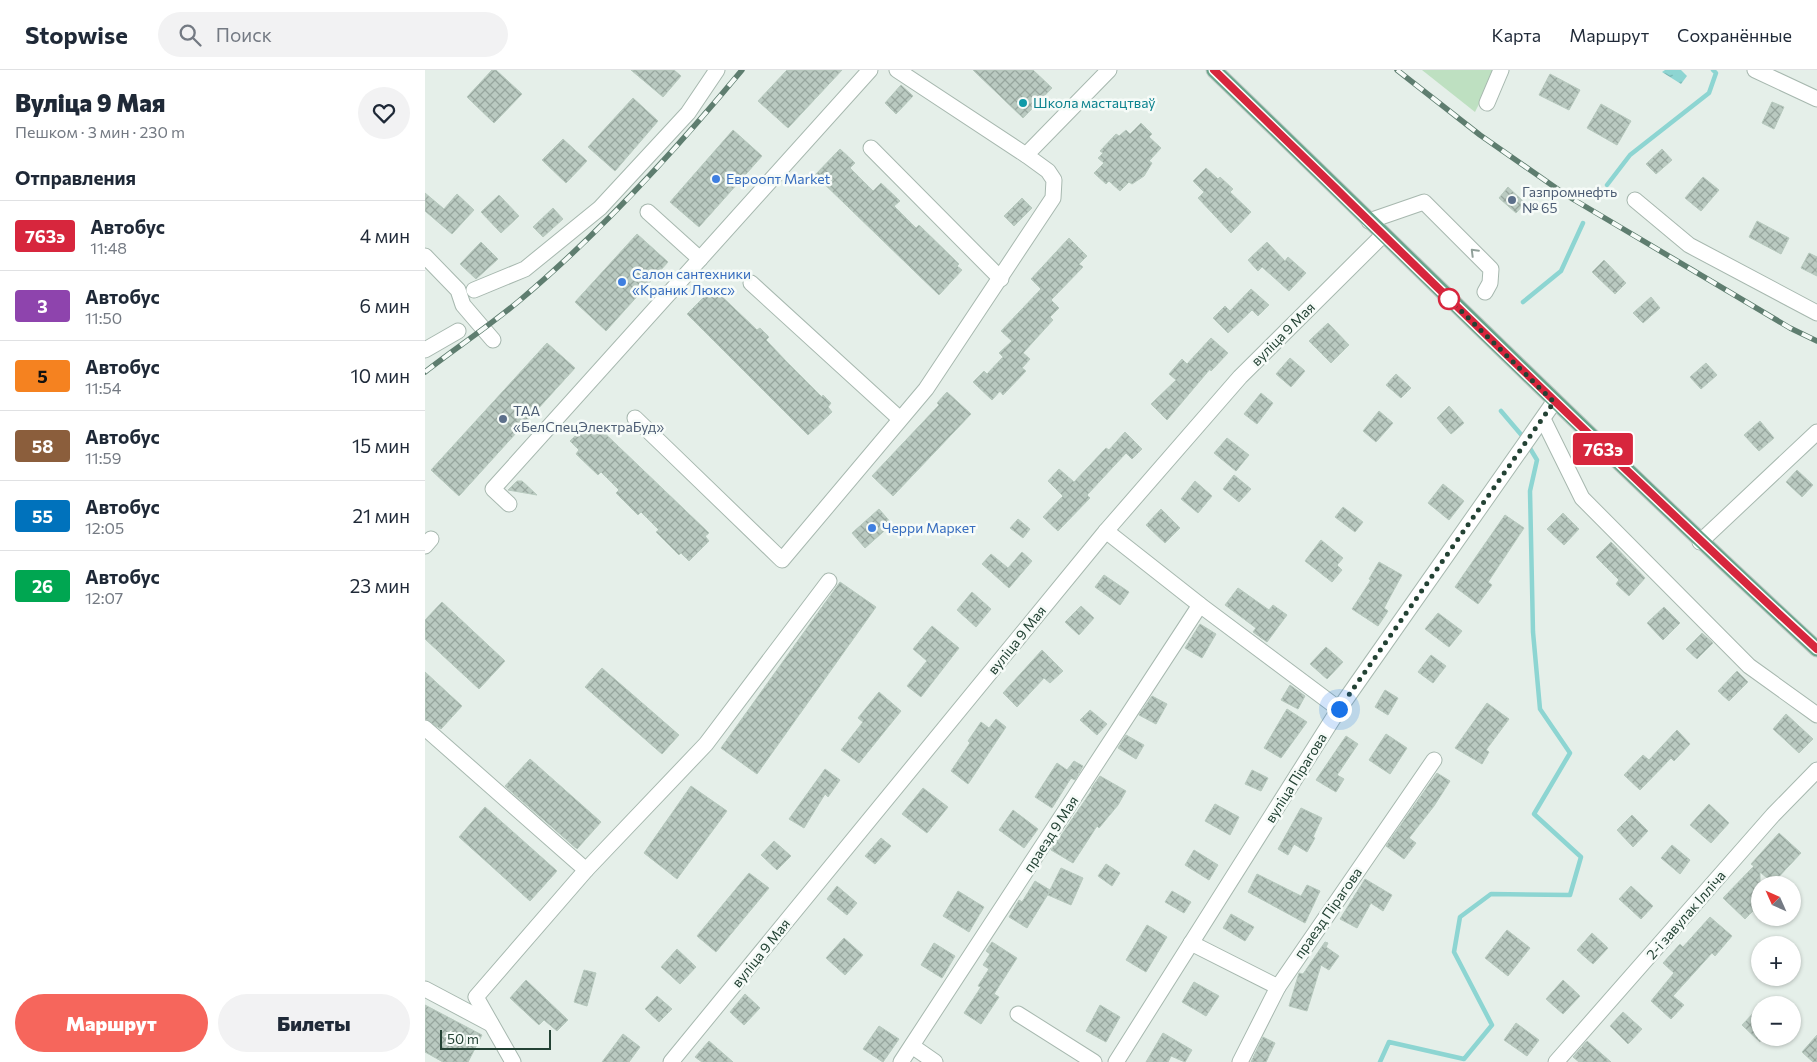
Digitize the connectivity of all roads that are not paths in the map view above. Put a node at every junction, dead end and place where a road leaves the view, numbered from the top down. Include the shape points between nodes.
1 (717, 70) edge
2 (870, 70) edge
3 (897, 70) edge
4 (1109, 70) edge
5 (1214, 70) edge
6 (1501, 70) edge
7 (1755, 70) edge
8 (1817, 99) edge
9 (1487, 103) dead end
10 (871, 148) dead end
11 (1027, 155) junction
12 (1635, 200) dead end
13 (648, 212) dead end
14 (1369, 221) junction
15 (1383, 235) junction
16 (425, 256) edge
17 (700, 259) junction
18 (1001, 279) junction
19 (751, 283) dead end
20 (474, 290) dead end
21 (1485, 292) dead end
22 (1817, 313) edge
23 (458, 331) dead end
24 (493, 340) dead end
25 (425, 350) edge
26 (1554, 402) junction
27 (635, 418) dead end
28 (900, 419) junction
29 (1543, 419) junction
30 (1817, 432) edge
31 (509, 504) dead end
32 (1106, 531) junction
33 (1700, 542) junction
34 (829, 581) dead end
35 (1201, 605) junction
36 (1817, 649) edge
37 (1339, 709) junction
38 (1817, 715) edge
39 (425, 728) edge
40 (1434, 760) dead end
41 (1817, 770) edge
42 (586, 870) junction
43 (1191, 943) junction
44 (1278, 987) junction
45 (425, 989) edge
46 (1018, 1014) dead end
47 (491, 1024) junction
48 (912, 1046) junction
49 (513, 1062) edge
50 (671, 1062) edge
51 (901, 1062) edge
52 (935, 1062) edge
53 (1094, 1062) edge
54 (1116, 1062) edge
55 (1241, 1062) edge
56 (1556, 1062) edge

1 - 20 street via 688,113 600,208 525,269
2 - 17 street
3 - 11 street
4 - 11 street
5 - 14 main road
6 - 9 street
7 - 8 street
10 - 18 street
11 - 18 street via 1054,180 1053,198
12 - 22 street via 1689,245
13 - 17 street
14 - 15 main road
21 -> 14 street via 1490,283 1491,269 1424,202
15 - 26 main road
15 - 32 street, вуліца 9 Мая via 1240,377
16 - 24 street via 458,290 463,305
17 - 31 street via 493,489
18 - 28 street via 927,389
19 - 28 street
23 - 25 street
26 - 29 street, вуліца Пірагова
26 - 33 main road
27 - 28 street via 782,560
29 - 37 street, вуліца Пірагова
29 - 38 street via 1582,498 1749,666
30 - 33 street
32 - 35 street
32 - 50 street, вуліца 9 Мая
33 - 36 main road
34 - 42 street via 706,744
35 - 37 street
35 - 48 street, праезд 9 Мая
37 - 43 street, вуліца Пірагова
39 - 42 street
40 - 44 street, праезд Пірагова
41 - 56 street, 2-і завулак Ілліча via 1773,815
42 - 47 street via 476,997
43 - 44 street
43 - 54 street, вуліца Пірагова
44 - 55 street, праезд Пірагова
45 - 47 street
46 - 53 street
47 - 49 street
48 - 51 street, праезд 9 Мая
48 - 52 street

